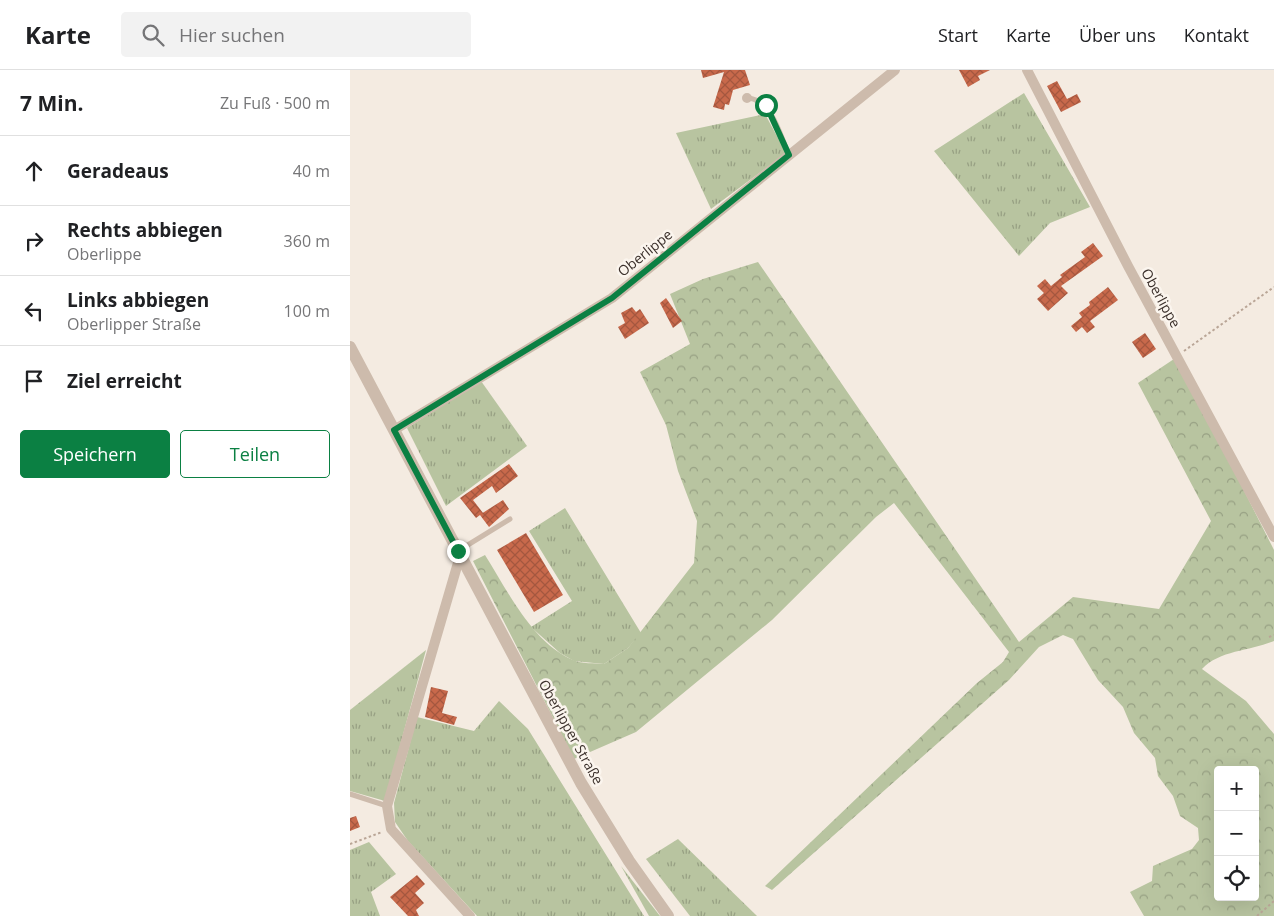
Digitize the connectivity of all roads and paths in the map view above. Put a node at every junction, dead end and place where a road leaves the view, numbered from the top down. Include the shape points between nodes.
1 (895, 70) edge
2 (1027, 70) edge
3 (750, 98) dead end
4 (789, 155) junction
5 (1274, 287) edge
6 (350, 347) edge
7 (1178, 355) junction
8 (394, 430) junction
9 (510, 519) dead end
10 (1274, 537) edge
11 (459, 554) junction
12 (1274, 635) edge
13 (1269, 637) dead end
14 (350, 794) edge
15 (387, 806) junction
16 (391, 829) junction
17 (350, 844) edge
18 (1274, 901) edge
19 (470, 916) edge
20 (668, 916) edge
21 (1257, 916) edge

1 - 4 street, Oberlippe
2 - 7 street, Oberlippe via 1128,266
3 - 4 lane via 766,105
4 - 8 street, Oberlippe via 612,298
5 - 7 path
6 - 8 street, Oberlipper Straße
7 - 10 street, Oberlippe
8 - 11 street, Oberlipper Straße
9 - 11 lane
11 - 15 street
11 - 20 street, Oberlipper Straße via 581,784
12 - 13 path
14 - 15 lane
15 - 16 street
16 - 17 path
16 - 19 street
18 - 21 path

